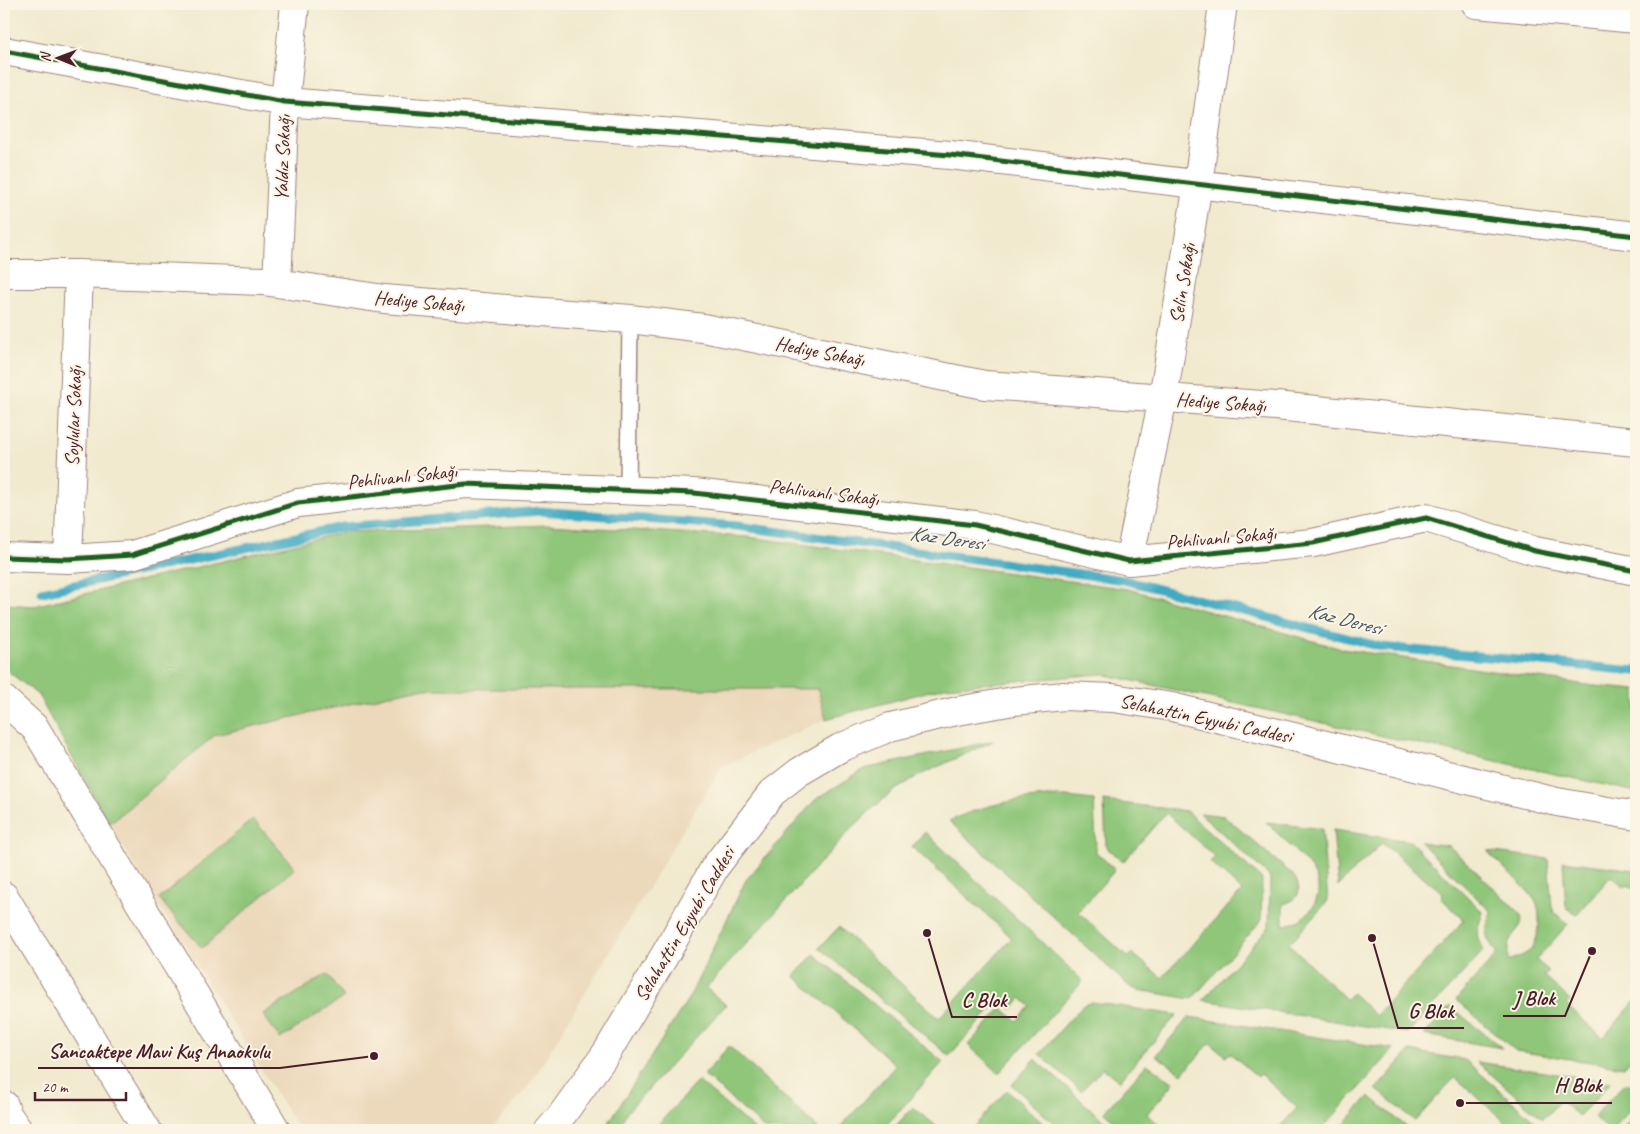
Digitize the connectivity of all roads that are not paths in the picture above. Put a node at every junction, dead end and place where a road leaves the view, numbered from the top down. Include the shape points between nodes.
1 (295, 4) edge
2 (1223, 4) edge
3 (1476, 4) edge
4 (1636, 19) edge
5 (4, 51) edge
6 (284, 102) junction
7 (1198, 184) junction
8 (1636, 236) edge
9 (4, 274) edge
10 (78, 274) junction
11 (277, 283) junction
12 (630, 320) junction
13 (1163, 398) junction
14 (1636, 442) edge
15 (628, 490) junction
16 (4, 557) edge
17 (68, 559) junction
18 (1129, 561) junction
19 (1636, 571) edge
20 (4, 700) edge
21 (1636, 816) edge
22 (4, 896) edge
23 (4, 1105) edge
24 (18, 1130) edge
25 (147, 1130) edge
26 (276, 1130) edge
27 (549, 1130) edge

1 - 6 street, Yaldız Sokağı
2 - 7 street, Selin Sokağı
3 - 4 street
5 - 6 street
6 - 7 street via 950,155
6 - 11 street, Yaldız Sokağı
7 - 8 street
7 - 13 street, Selin Sokağı
9 - 10 street, Hediye Sokağı
10 - 11 street, Hediye Sokağı
10 - 17 street, Soylular Sokağı
11 - 12 street, Hediye Sokağı via 384,299
12 - 13 street, Hediye Sokağı via 703,328 985,384
12 - 15 lane
13 - 14 street, Hediye Sokağı via 1276,406
13 - 18 street, Selin Sokağı
15 - 17 street, Pehlivanlı Sokağı via 466,484 298,503 132,556
15 - 18 street, Pehlivanlı Sokağı via 694,493 975,525
16 - 17 street, Pehlivanlı Sokağı
18 - 19 street, Pehlivanlı Sokağı via 1313,543 1426,518 1534,551
20 - 26 street via 34,728
21 - 27 street, Selahattin Eyyubi Caddesi via 1557,802 1172,707 1113,698 1064,696 1014,701 890,727 840,748 799,772 772,793 715,866 606,1052
22 - 25 street
23 - 24 street

